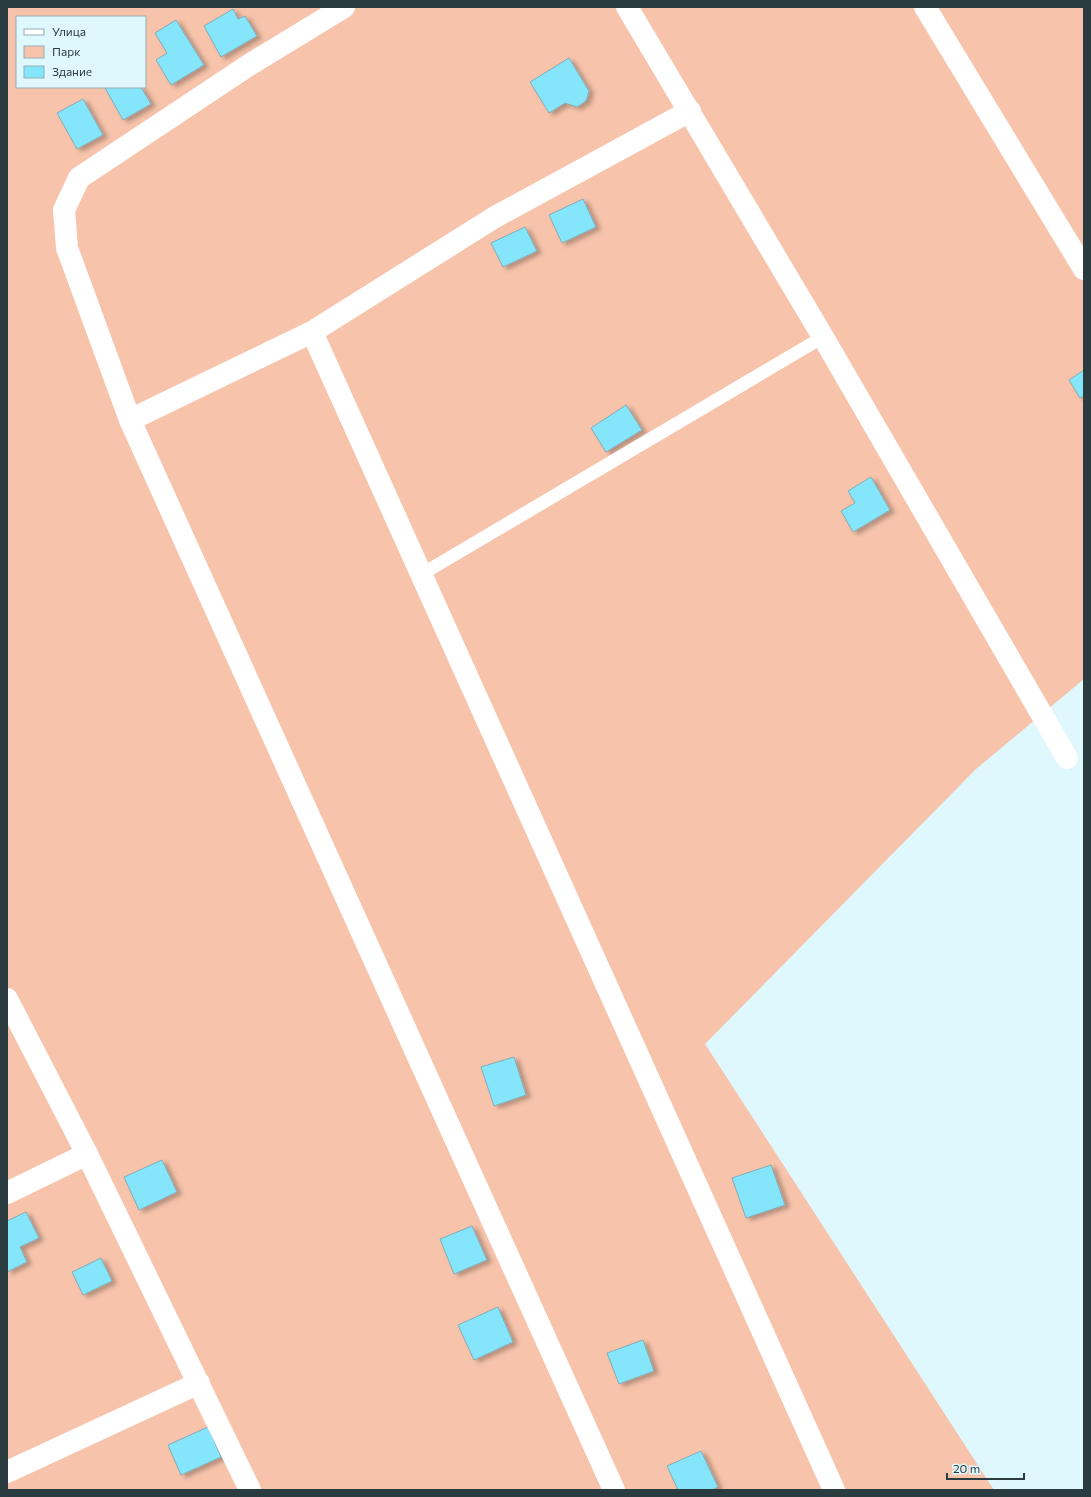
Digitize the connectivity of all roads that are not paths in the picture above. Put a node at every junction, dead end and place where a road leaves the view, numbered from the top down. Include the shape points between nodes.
1 (344, 7) edge
2 (627, 7) edge
3 (925, 7) edge
4 (690, 111) junction
5 (1084, 268) edge
6 (312, 332) junction
7 (823, 337) junction
8 (130, 420) junction
9 (422, 574) junction
10 (1067, 758) dead end
11 (7, 999) edge
12 (87, 1154) junction
13 (7, 1193) edge
14 (199, 1383) junction
15 (7, 1472) edge
16 (250, 1490) edge
17 (614, 1490) edge
18 (834, 1490) edge

1 - 8 street via 249,65 79,178 64,210 68,248
2 - 4 street
3 - 5 street
4 - 6 street via 496,217
4 - 7 street
6 - 8 street
6 - 9 street
7 - 9 lane
7 - 10 street
8 - 17 street
9 - 18 street
11 - 12 street
12 - 13 street
12 - 14 street
14 - 15 street
14 - 16 street

